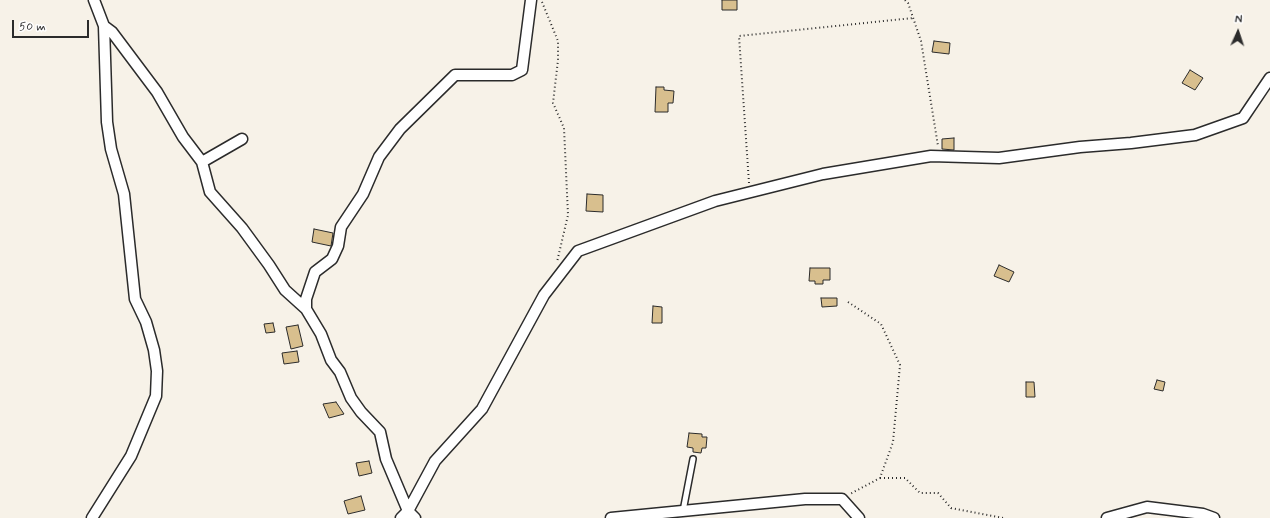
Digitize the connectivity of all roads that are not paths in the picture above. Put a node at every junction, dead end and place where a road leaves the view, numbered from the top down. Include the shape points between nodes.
1 (94, 0) edge
2 (531, 0) edge
3 (104, 26) junction
4 (1270, 78) edge
5 (242, 139) dead end
6 (202, 162) junction
7 (306, 309) junction
8 (693, 459) dead end
9 (682, 511) junction
10 (408, 516) edge
11 (92, 518) edge
12 (611, 518) edge
13 (859, 518) edge
14 (1107, 518) edge
15 (1214, 518) edge

1 - 3 street
2 - 7 street via 522,70 512,75 455,76 400,130 380,157 363,194 341,227 338,246 332,259 315,272 306,299
3 - 6 street via 112,32 157,92 182,137
3 - 11 street via 111,149 124,194 135,299 146,322 158,371 156,396 131,456
4 - 10 street via 1243,118 1195,135 999,158 931,156 823,174 714,200 578,251 544,295 482,409 435,461
5 - 6 street
6 - 7 street via 210,192 242,228 284,290
7 - 10 street via 321,334 351,398 380,432 386,459
8 - 9 lane
9 - 12 street
9 - 13 street via 842,498
14 - 15 street via 1147,507 1203,514

